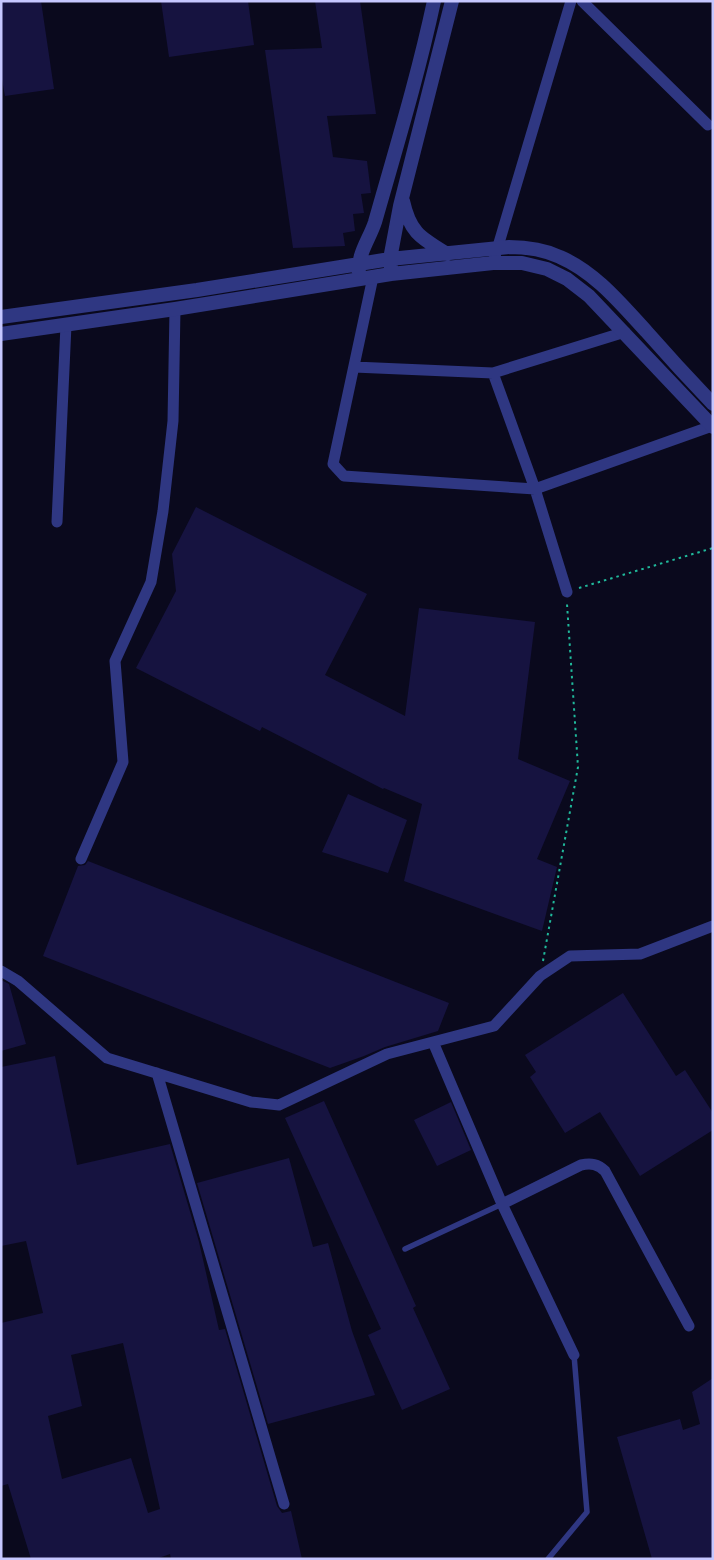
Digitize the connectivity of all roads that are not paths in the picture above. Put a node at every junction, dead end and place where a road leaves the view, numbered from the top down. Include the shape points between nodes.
1 (434, 1) edge
2 (452, 1) edge
3 (571, 1) edge
4 (582, 1) edge
5 (708, 125) dead end
6 (402, 198) junction
7 (498, 248) junction
8 (447, 254) junction
9 (390, 259) junction
10 (493, 263) junction
11 (358, 265) junction
12 (391, 274) junction
13 (366, 278) junction
14 (175, 309) junction
15 (1, 317) edge
16 (66, 325) junction
17 (625, 332) junction
18 (1, 334) edge
19 (354, 367) junction
20 (493, 373) junction
21 (713, 404) edge
22 (712, 427) edge
23 (535, 489) junction
24 (57, 522) dead end
25 (567, 592) road end
26 (81, 859) dead end
27 (713, 926) edge
28 (1, 971) edge
29 (433, 1042) junction
30 (156, 1073) junction
31 (502, 1204) junction
32 (405, 1249) dead end
33 (689, 1326) dead end
34 (574, 1355) joint
35 (284, 1504) dead end
36 (548, 1559) edge

1 - 11 street via 374,226
2 - 6 street
3 - 7 street
4 - 5 street
6 - 8 street via 414,230
6 - 9 street
7 - 8 street
7 - 10 street
7 - 21 street via 544,250 575,265 624,307
8 - 9 street
9 - 11 street
9 - 12 street
10 - 12 street
10 - 17 street via 547,269 567,279
11 - 13 street
11 - 15 street
12 - 13 street
13 - 14 street
13 - 19 street
14 - 16 street
14 - 26 street via 173,421 151,582 115,661 122,762
16 - 18 street
16 - 24 street
17 - 20 street
17 - 22 street
19 - 20 street
19 - 23 street via 333,464 344,476
20 - 23 street
22 - 23 street
23 - 25 street
27 - 29 street via 640,954 570,956 540,976 494,1026
28 - 30 street via 18,981 107,1058
29 - 30 street via 387,1054 279,1105 251,1102
29 - 31 street
30 - 35 street
31 - 32 lane
31 - 33 street via 581,1165 594,1164 602,1168
31 - 34 street
34 - 36 lane via 587,1512

